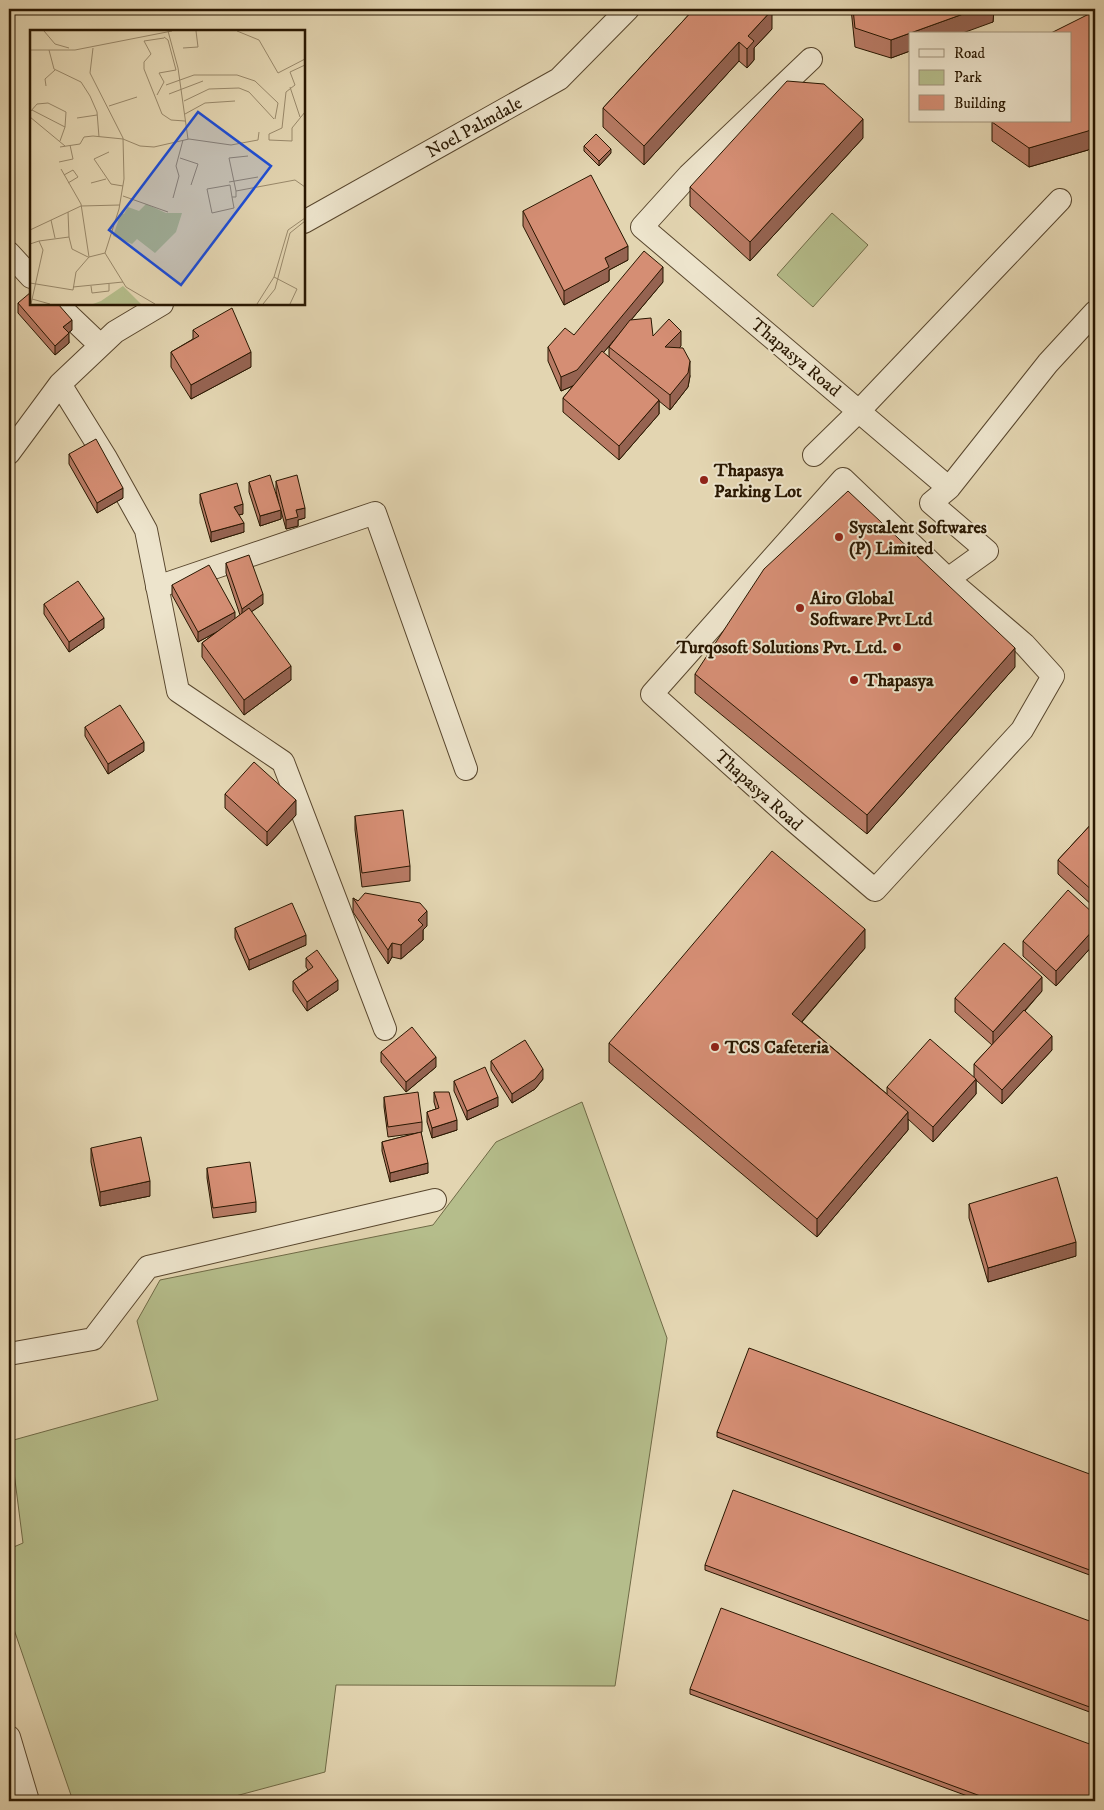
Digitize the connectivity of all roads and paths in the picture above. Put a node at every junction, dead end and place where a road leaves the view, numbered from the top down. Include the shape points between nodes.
1 (628, 9) edge
2 (811, 59) dead end
3 (1060, 200) dead end
4 (305, 221) edge
5 (9, 253) edge
6 (30, 276) edge
7 (58, 305) edge
8 (160, 305) edge
9 (1095, 312) edge
10 (100, 345) junction
11 (60, 384) junction
12 (859, 411) junction
13 (9, 453) edge
14 (814, 455) dead end
15 (949, 488) junction
16 (948, 579) junction
17 (157, 587) junction
18 (466, 769) dead end
19 (385, 1029) dead end
20 (436, 1200) dead end
21 (9, 1354) edge
22 (9, 1737) edge
23 (28, 1801) edge

1 - 4 street, Noel Palmdale via 559,79
2 - 12 street, Thapasya Road via 689,175 642,227
3 - 12 street
5 - 6 street
7 - 10 street
8 - 10 street via 115,332
9 - 15 street via 1048,363
10 - 11 street
11 - 13 street
11 - 17 street via 146,530
12 - 14 street
12 - 15 street, Thapasya Road
15 - 16 street via 931,503 987,552
16 - 16 street, Thapasya Road via 1024,644 1052,676 1022,730 875,890 652,694 843,479
17 - 18 street via 375,513
17 - 19 street via 178,691 283,762
20 - 21 street via 148,1268 93,1339
22 - 23 street

